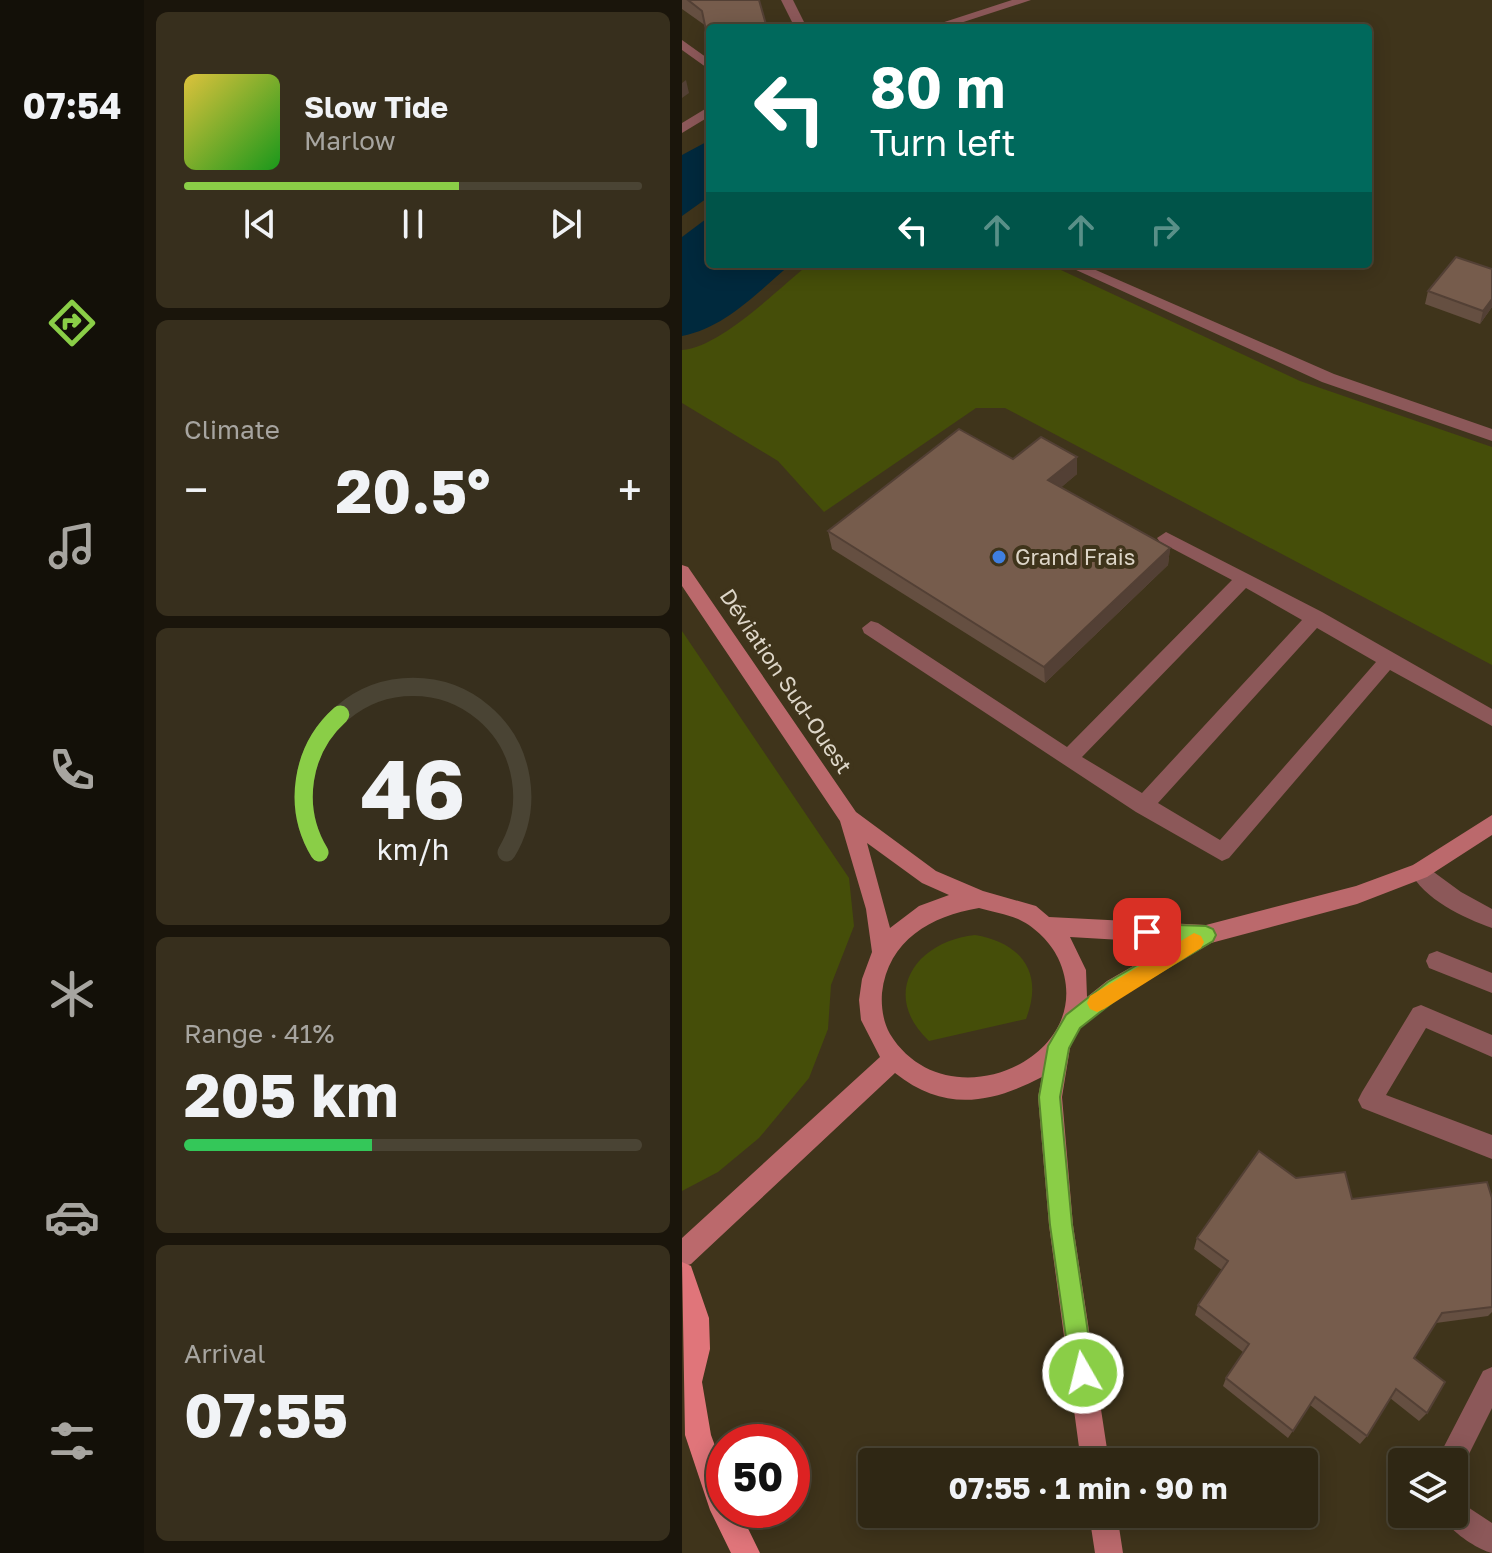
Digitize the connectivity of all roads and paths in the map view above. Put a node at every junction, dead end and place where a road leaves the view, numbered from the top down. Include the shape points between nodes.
1 (787, 0) edge
2 (1025, 0) edge
3 (799, 24) edge
4 (945, 24) edge
5 (682, 44) edge
6 (706, 63) edge
7 (706, 113) edge
8 (682, 129) edge
9 (1079, 268) edge
10 (1492, 435) edge
11 (1166, 538) dead end
12 (682, 572) edge
13 (1244, 579) junction
14 (1316, 617) junction
15 (871, 628) dead end
16 (1388, 660) junction
17 (1492, 718) edge
18 (1068, 758) junction
19 (1143, 806) junction
20 (849, 818) junction
21 (1492, 824) edge
22 (1420, 871) junction
23 (979, 899) junction
24 (1492, 919) edge
25 (1050, 926) junction
26 (1206, 935) junction
27 (883, 952) junction
28 (1437, 961) dead end
29 (1492, 983) edge
30 (1073, 1021) junction
31 (1059, 1046) junction
32 (1492, 1046) edge
33 (895, 1058) junction
34 (1492, 1147) edge
35 (682, 1255) edge
36 (682, 1275) edge
37 (1492, 1380) edge
38 (686, 1389) edge
39 (1093, 1448) edge
40 (1457, 1448) edge
41 (706, 1458) edge
42 (1468, 1522) edge
43 (733, 1528) edge
44 (1105, 1528) edge
45 (1492, 1540) edge
46 (746, 1553) edge
47 (1109, 1553) edge

1 - 3 street
2 - 4 street
5 - 6 street
7 - 8 street
9 - 10 street via 1328,378
11 - 13 street
12 - 20 main road, Déviation Sud-Ouest
13 - 14 street
13 - 18 street
14 - 16 street
14 - 19 street
15 - 18 street
16 - 17 street
16 - 19 street via 1222,852
18 - 19 street
20 - 23 main road via 929,877
20 - 27 main road via 877,909
21 - 22 main road
22 - 24 street via 1463,907
22 - 26 main road via 1357,895
23 - 25 main road via 1030,911
23 - 27 main road via 924,914
25 - 26 main road
25 - 30 main road via 1076,969 1079,995
26 - 30 main road via 1115,988
27 - 33 main road via 873,973 872,1020
28 - 29 street
30 - 31 main road
31 - 33 main road via 1040,1066 988,1088 932,1084
31 - 39 main road via 1051,1111 1061,1225
32 - 34 street via 1421,1015 1370,1100
33 - 35 main road
36 - 38 main road via 692,1293 699,1330
37 - 40 street
38 - 41 main road
42 - 45 street
43 - 46 main road
44 - 47 main road

